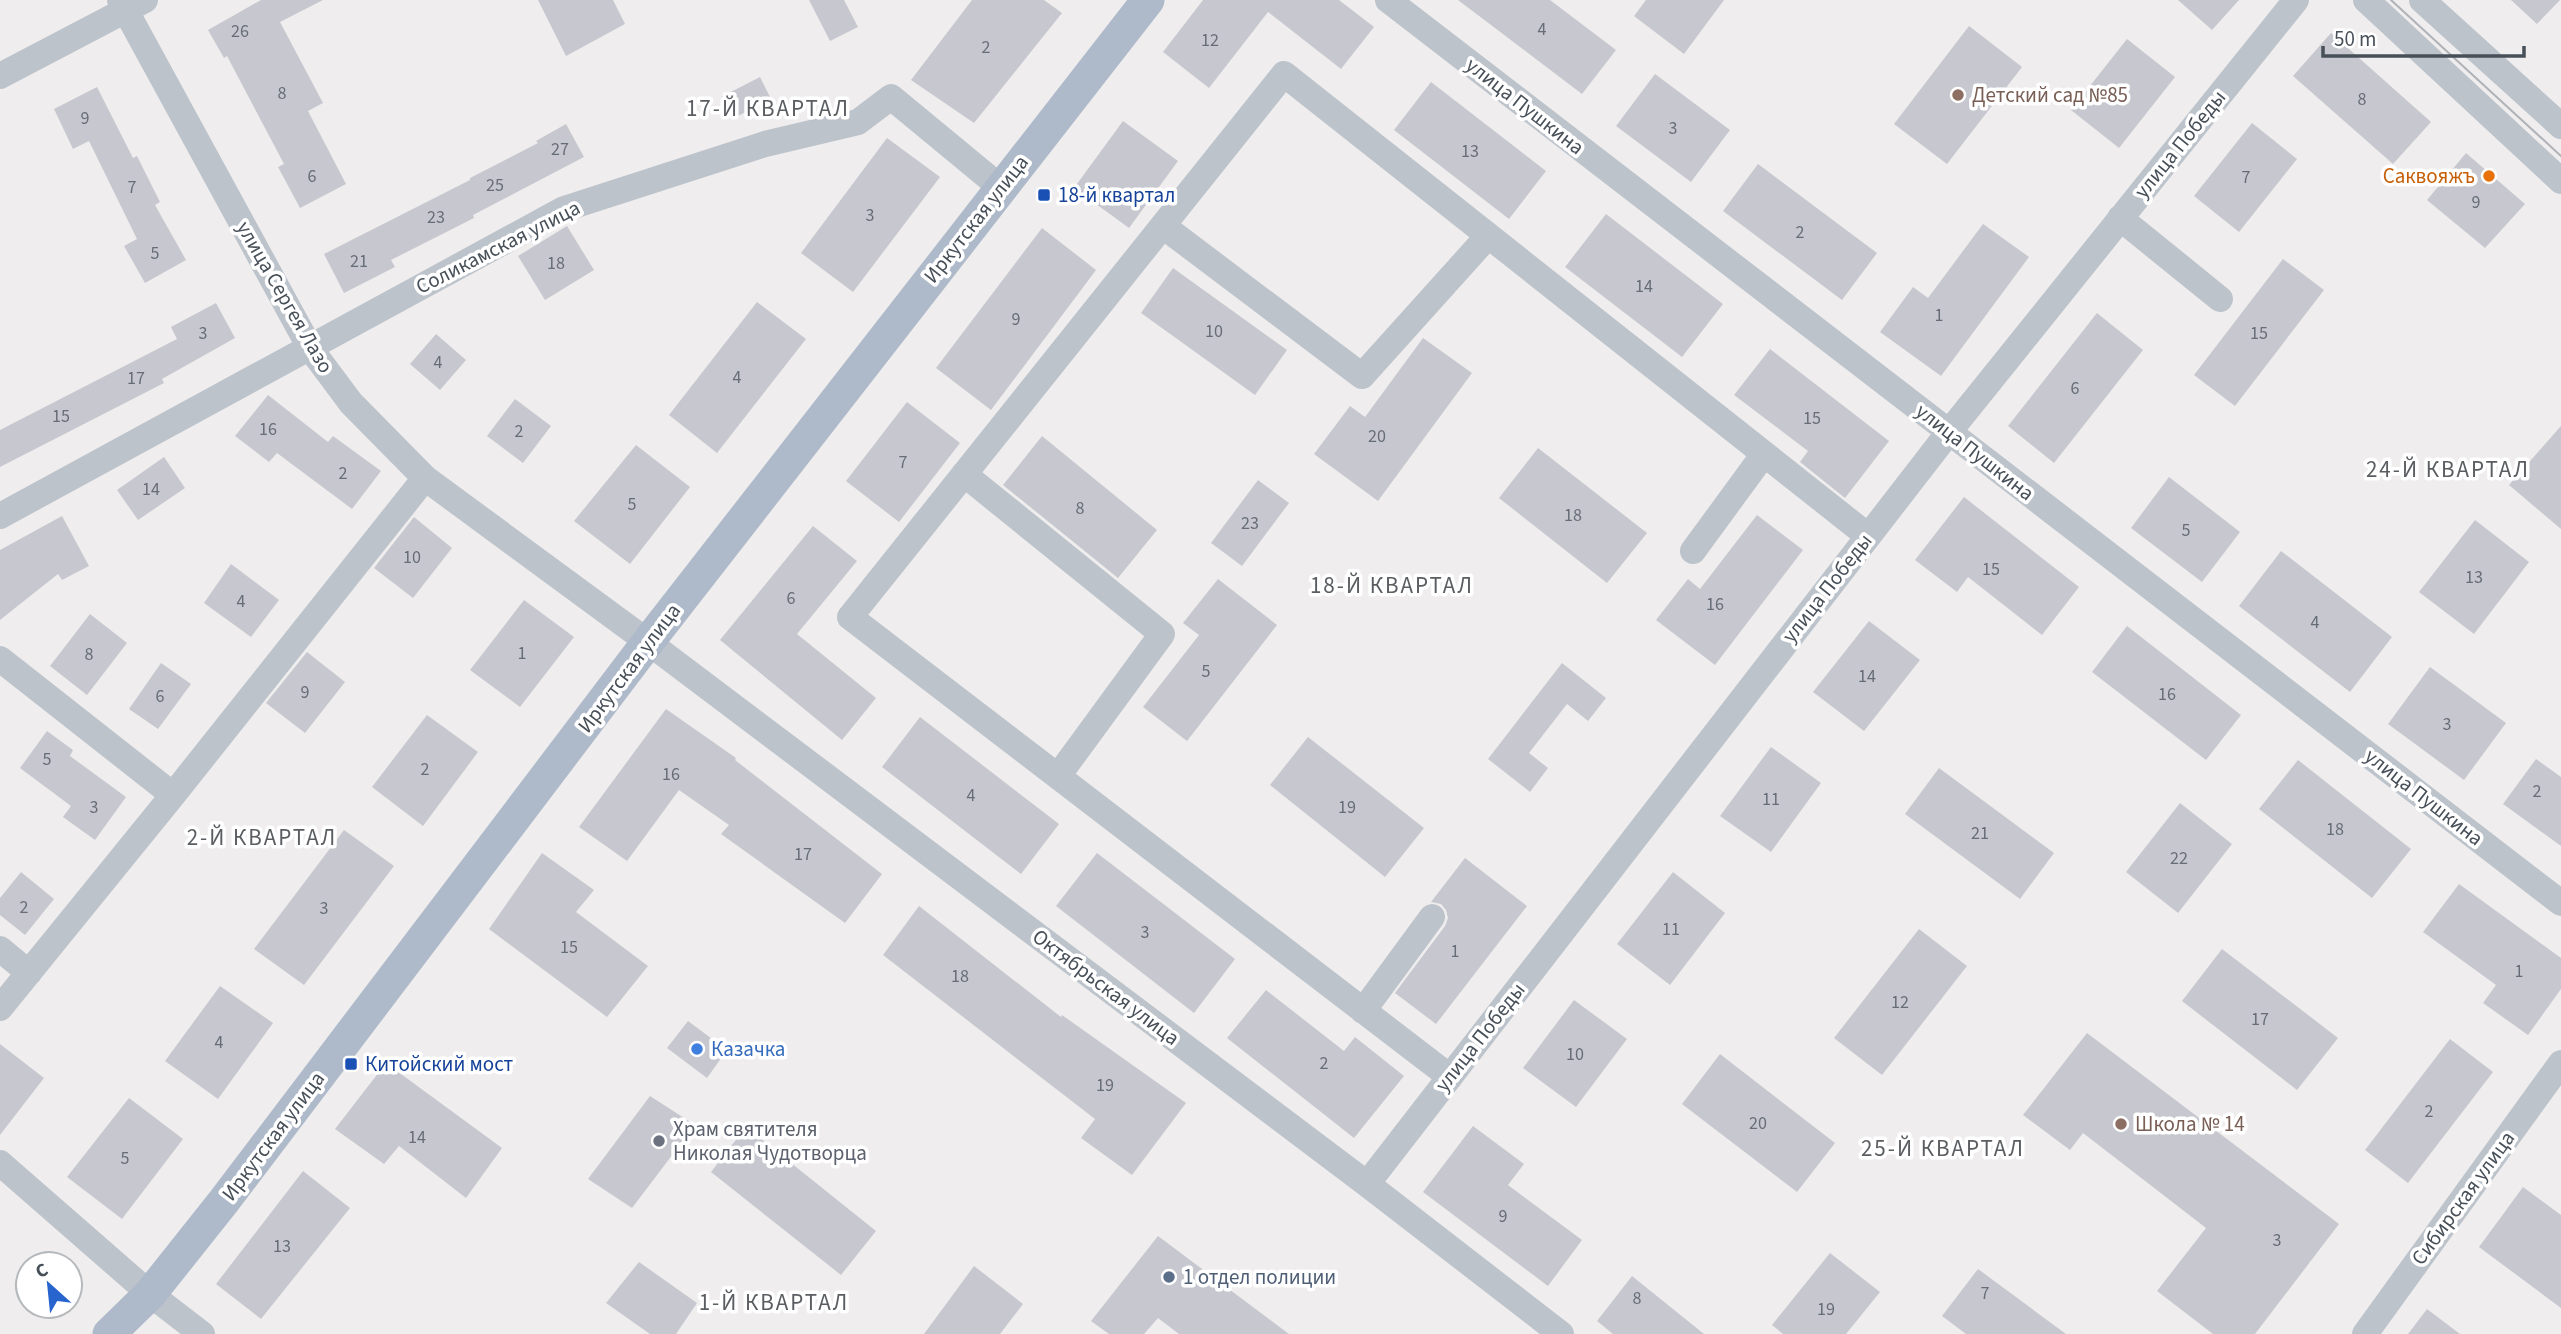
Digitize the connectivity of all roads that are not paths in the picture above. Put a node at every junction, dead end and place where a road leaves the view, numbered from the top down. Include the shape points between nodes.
1 (1148, 0) edge
2 (1388, 0) edge
3 (2296, 0) edge
4 (2366, 0) edge
5 (2422, 0) edge
6 (130, 3) edge
7 (0, 76) edge
8 (2561, 126) edge
9 (2561, 181) edge
10 (1000, 187) junction
11 (2120, 218) junction
12 (1163, 226) junction
13 (1488, 236) junction
14 (2220, 299) dead end
15 (310, 348) junction
16 (1949, 432) junction
17 (1763, 454) junction
18 (964, 474) junction
19 (425, 478) junction
20 (0, 516) edge
21 (1868, 536) junction
22 (1693, 551) dead end
23 (648, 642) junction
24 (0, 659) edge
25 (1058, 776) junction
26 (173, 795) junction
27 (2561, 903) edge
28 (1432, 917) dead end
29 (0, 949) edge
30 (30, 973) junction
31 (0, 1008) edge
32 (1363, 1010) junction
33 (2561, 1063) edge
34 (1450, 1077) junction
35 (0, 1163) edge
36 (1367, 1184) junction
37 (150, 1294) junction
38 (109, 1334) edge
39 (202, 1334) edge
40 (1561, 1334) edge
41 (2365, 1334) edge

1 - 10 main road, Иркутская улица
2 - 16 street, улица Пушкина
3 - 11 street, улица Победы
4 - 9 street
5 - 8 street
6 - 7 street
6 - 15 street, улица Сергея Лазо
10 - 15 street, Соликамская улица via 891,97 858,122 765,144 564,208
10 - 23 main road, Иркутская улица
11 - 14 street
11 - 16 street, улица Победы
12 - 13 street via 1362,376
12 - 13 street via 1283,74
12 - 18 street
13 - 17 street
15 - 19 street, улица Сергея Лазо via 351,403
15 - 20 street, Соликамская улица
16 - 21 street, улица Победы
16 - 27 street, улица Пушкина
17 - 21 street
17 - 22 street
18 - 25 street via 1162,634
18 - 25 street via 850,617
19 - 23 street, улица Сергея Лазо
19 - 26 street
21 - 34 street, улица Победы
23 - 36 street, Октябрьская улица
23 - 37 main road, Иркутская улица
24 - 26 street
25 - 32 street
26 - 30 street
28 - 32 street
29 - 30 street
30 - 31 street
32 - 34 street
33 - 41 street, Сибирская улица
34 - 36 street, улица Победы
35 - 37 street
36 - 40 street, Октябрьская улица
37 - 38 main road, Иркутская улица
37 - 39 street

